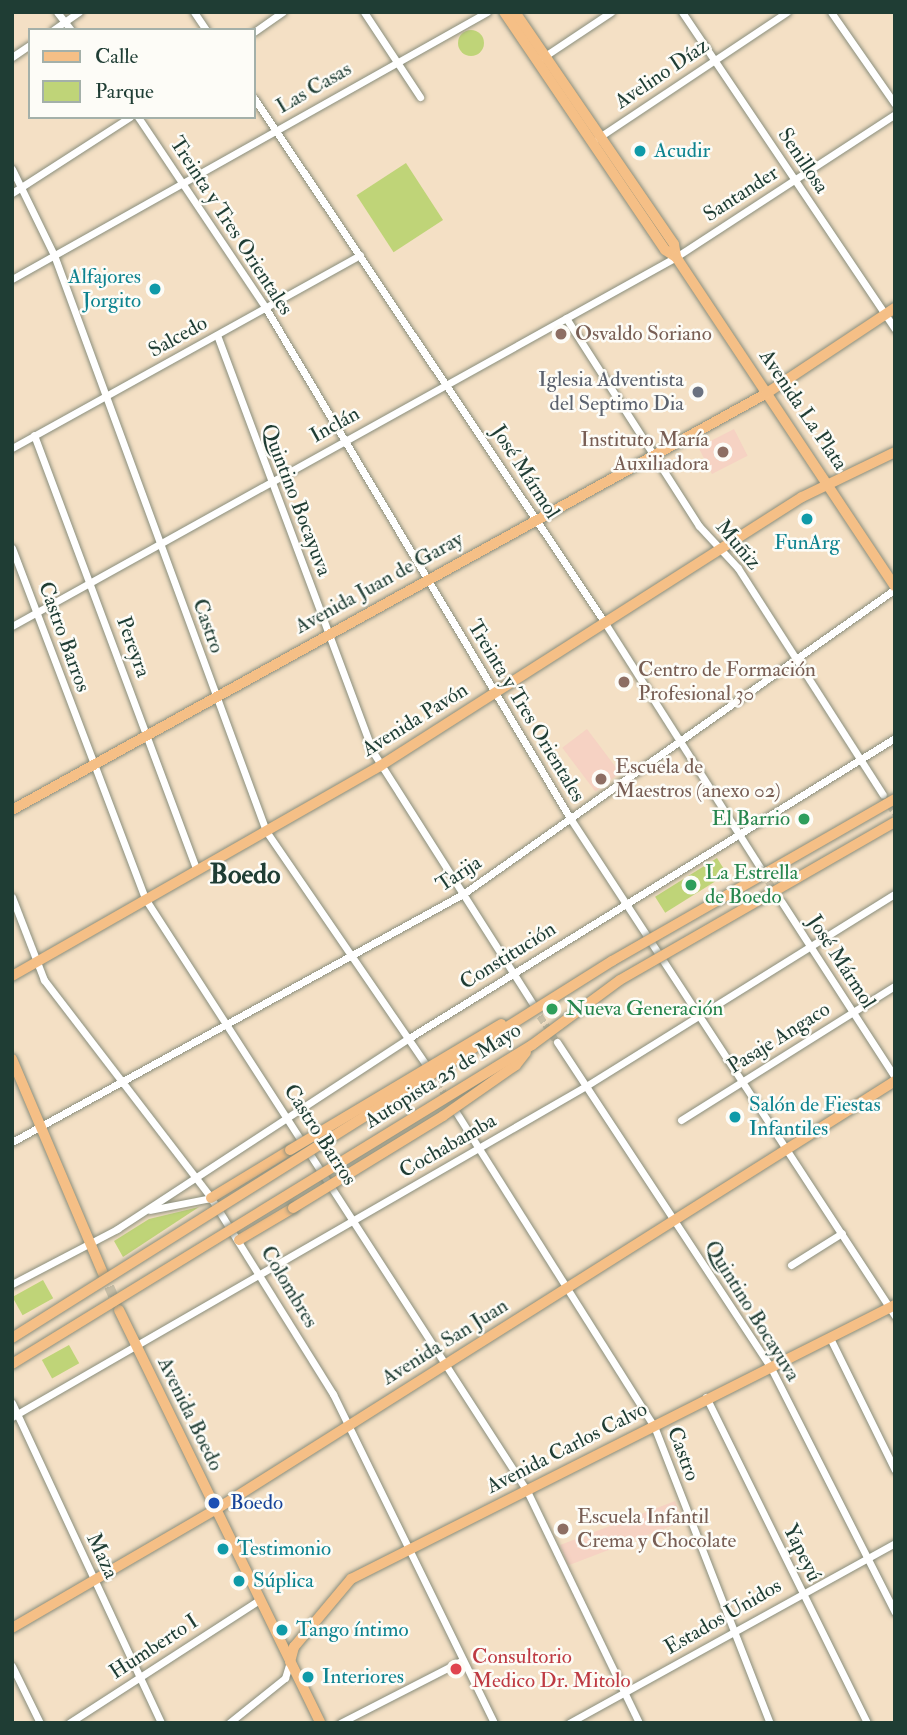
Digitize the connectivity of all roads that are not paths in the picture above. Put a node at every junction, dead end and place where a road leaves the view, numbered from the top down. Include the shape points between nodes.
1 (57, 12) edge
2 (79, 12) edge
3 (194, 12) edge
4 (283, 12) edge
5 (364, 12) edge
6 (487, 12) edge
7 (504, 12) edge
8 (515, 12) edge
9 (611, 12) edge
10 (682, 12) edge
11 (787, 12) edge
12 (831, 12) edge
13 (65, 22) junction
14 (56, 28) edge
15 (70, 28) edge
16 (205, 28) edge
17 (256, 31) edge
18 (28, 46) edge
19 (12, 57) edge
20 (542, 59) junction
21 (397, 60) junction
22 (714, 60) junction
23 (420, 97) dead end
24 (256, 101) edge
25 (895, 104) edge
26 (895, 114) edge
27 (127, 119) edge
28 (139, 119) edge
29 (277, 129) junction
30 (596, 140) junction
31 (12, 169) edge
32 (794, 180) junction
33 (184, 182) junction
34 (24, 188) junction
35 (12, 193) edge
36 (54, 255) junction
37 (360, 255) junction
38 (676, 257) junction
39 (12, 279) edge
40 (265, 307) junction
41 (895, 308) edge
42 (885, 314) junction
43 (566, 318) junction
44 (895, 329) edge
45 (217, 335) junction
46 (446, 382) junction
47 (767, 393) junction
48 (105, 397) junction
49 (34, 435) junction
50 (343, 440) junction
51 (12, 448) edge
52 (895, 452) edge
53 (654, 456) junction
54 (269, 482) junction
55 (828, 482) junction
56 (535, 519) junction
57 (159, 543) junction
58 (12, 548) edge
59 (720, 549) junction
60 (426, 579) junction
61 (90, 582) junction
62 (895, 587) edge
63 (36, 612) junction
64 (605, 623) junction
65 (12, 626) edge
66 (328, 633) junction
67 (796, 660) junction
68 (495, 693) junction
69 (215, 697) junction
70 (146, 735) junction
71 (895, 738) edge
72 (678, 741) junction
73 (861, 759) junction
74 (92, 764) junction
75 (380, 766) junction
76 (889, 797) edge
77 (12, 810) edge
78 (570, 818) junction
79 (895, 822) edge
80 (266, 831) junction
81 (739, 833) junction
82 (761, 869) tunnel mouth
83 (197, 871) junction
84 (463, 894) junction
85 (895, 894) edge
86 (12, 897) edge
87 (146, 900) junction
88 (782, 901) tunnel mouth
89 (625, 903) junction
90 (811, 947) junction
91 (352, 955) junction
92 (36, 963) junction
93 (513, 973) junction
94 (12, 976) edge
95 (577, 983) junction
96 (895, 986) edge
97 (532, 1003) tunnel mouth
98 (853, 1013) junction
99 (699, 1018) junction
100 (227, 1026) junction
101 (409, 1038) junction
102 (557, 1042) tunnel mouth
103 (532, 1045) junction
104 (12, 1059) edge
105 (427, 1066) tunnel mouth
106 (895, 1079) edge
107 (741, 1082) junction
108 (125, 1083) junction
109 (586, 1086) junction
110 (456, 1112) dead end
111 (288, 1118) junction
112 (681, 1120) dead end
113 (40, 1127) junction
114 (12, 1142) edge
115 (479, 1148) junction
116 (785, 1150) junction
117 (197, 1178) junction
118 (211, 1198) junction
119 (145, 1211) junction
120 (353, 1220) junction
121 (674, 1221) junction
122 (842, 1233) junction
123 (239, 1240) junction
124 (90, 1244) junction
125 (791, 1265) dead end
126 (103, 1272) tunnel mouth
127 (260, 1273) junction
128 (12, 1284) edge
129 (566, 1289) junction
130 (892, 1305) edge
131 (119, 1310) tunnel mouth
132 (12, 1338) edge
133 (830, 1338) junction
134 (136, 1346) junction
135 (446, 1363) junction
136 (12, 1364) edge
137 (770, 1366) junction
138 (706, 1397) junction
139 (12, 1403) edge
140 (15, 1415) edge
141 (350, 1425) junction
142 (654, 1426) junction
143 (895, 1470) edge
144 (527, 1491) junction
145 (215, 1510) junction
146 (895, 1543) edge
147 (410, 1550) junction
148 (868, 1558) junction
149 (94, 1580) junction
150 (802, 1593) junction
151 (259, 1600) junction
152 (895, 1612) edge
153 (12, 1628) edge
154 (733, 1632) junction
155 (463, 1660) junction
156 (289, 1662) junction
157 (12, 1666) edge
158 (140, 1677) junction
159 (623, 1694) junction
160 (40, 1723) edge
161 (69, 1723) edge
162 (161, 1723) edge
163 (229, 1723) edge
164 (320, 1723) edge
165 (340, 1723) edge
166 (494, 1723) edge
167 (569, 1723) edge
168 (639, 1723) edge
169 (770, 1723) edge
170 (867, 1723) edge

1 - 13 street
2 - 13 street
3 - 16 street
4 - 17 street
5 - 21 street
6 - 21 street, Las Casas
7 - 20 main road, Avenida La Plata
8 - 20 main road, Avenida La Plata
9 - 20 street
10 - 22 street, Senillosa
11 - 22 street, Avelino Díaz
12 - 25 street
13 - 14 street
13 - 15 street
18 - 19 street
20 - 30 main road, Avenida La Plata
21 - 23 street
21 - 29 street, Las Casas
22 - 30 street, Avelino Díaz
22 - 32 street, Senillosa
24 - 29 street, José Mármol
26 - 32 street, Santander
27 - 34 street
28 - 33 street, Treinta y Tres Orientales
29 - 33 street, Las Casas
29 - 37 street, José Mármol
30 - 38 main road, Avenida La Plata via 665,250
31 - 34 street, Castro
32 - 38 street, Santander
32 - 42 street, Senillosa
33 - 36 street, Las Casas
33 - 40 street, Treinta y Tres Orientales
34 - 35 street
34 - 36 street, Castro
36 - 39 street, Las Casas
36 - 48 street, Castro
37 - 40 street, Salcedo
37 - 46 street, José Mármol
38 - 43 street, Inclán
38 - 47 main road, Avenida La Plata
40 - 45 street, Salcedo
40 - 50 street, Treinta y Tres Orientales
41 - 42 main road, Avenida Juan de Garay
42 - 44 street, Senillosa
42 - 47 main road, Avenida Juan de Garay
43 - 46 street, Inclán
43 - 53 street, Muñiz
45 - 48 street, Salcedo
45 - 54 street, Quintino Bocayuva
46 - 50 street, Inclán
46 - 56 street, José Mármol
47 - 53 main road, Avenida Juan de Garay
47 - 55 main road, Avenida La Plata
48 - 49 street, Salcedo
48 - 57 street, Castro
49 - 51 street, Salcedo
49 - 61 street, Pereyra
50 - 54 street, Inclán
50 - 60 street, Treinta y Tres Orientales
52 - 55 main road, Avenida Pavón
53 - 56 main road, Avenida Juan de Garay
53 - 59 street, Muñiz via 699,526
54 - 57 street, Inclán
54 - 66 street, Quintino Bocayuva
55 - 59 main road, Avenida Pavón
55 - 62 main road, Avenida La Plata
56 - 60 main road, Avenida Juan de Garay
56 - 64 street, José Mármol
57 - 61 street, Inclán
57 - 69 street, Castro
58 - 63 street, Castro Barros
59 - 64 main road, Avenida Pavón
59 - 67 street, Muñiz via 738,568
60 - 66 main road, Avenida Juan de Garay
60 - 68 street, Treinta y Tres Orientales
61 - 63 street, Inclán
61 - 70 street, Pereyra
62 - 67 street, Tarija
63 - 65 street, Inclán
63 - 74 street, Castro Barros
64 - 68 main road, Avenida Pavón
64 - 72 street, José Mármol
66 - 69 main road, Avenida Juan de Garay
66 - 75 street, Quintino Bocayuva
67 - 72 street, Tarija
67 - 73 street, Muñiz
68 - 75 main road, Avenida Pavón
68 - 78 street, Treinta y Tres Orientales
69 - 70 main road, Avenida Juan de Garay
69 - 80 street, Castro
70 - 74 main road, Avenida Juan de Garay
70 - 83 street, Pereyra
71 - 73 street, Constitución
72 - 78 street, Tarija
72 - 81 street, José Mármol
73 - 76 street, Muñiz
73 - 81 street, Constitución
74 - 77 main road, Avenida Juan de Garay
74 - 87 street, Castro Barros
75 - 80 main road, Avenida Pavón
75 - 84 street, Quintino Bocayuva
76 - 95 highway, Autopista 25 de Mayo, bridge
78 - 84 street, Tarija
78 - 89 street, Treinta y Tres Orientales
79 - 103 highway, Autopista 25 de Mayo, bridge via 620,980
80 - 83 main road, Avenida Pavón
80 - 91 street, Castro
81 - 82 street, José Mármol
81 - 89 street, Constitución
83 - 87 main road, Avenida Pavón
84 - 91 street, Tarija
84 - 93 street, Quintino Bocayuva
85 - 90 street, Cochabamba
86 - 92 street, Colombres
87 - 92 main road, Avenida Pavón
87 - 100 street, Castro Barros
88 - 90 street, José Mármol
89 - 93 street, Constitución
89 - 99 street, Treinta y Tres Orientales
90 - 98 street, José Mármol
90 - 99 street, Cochabamba
91 - 100 street, Tarija
91 - 101 street, Castro
92 - 94 main road, Avenida Pavón
92 - 108 street, Colombres via 48,986
93 - 97 street, Quintino Bocayuva
93 - 101 street, Constitución
95 - 118 highway, bridge via 464,1044
95 - 132 highway, Autopista 25 de Mayo, bridge
96 - 98 street, Pasaje Angaco
98 - 106 street, José Mármol
98 - 107 street, Pasaje Angaco
99 - 107 street, Treinta y Tres Orientales
99 - 109 street, Cochabamba
100 - 108 street, Tarija
100 - 111 street, Castro Barros
101 - 105 street, Castro
101 - 111 street, Constitución
102 - 109 street, Quintino Bocayuva
103 - 123 highway, bridge via 516,1065 443,1116
103 - 136 highway, Autopista 25 de Mayo, bridge
104 - 113 main road
106 - 116 main road, Avenida San Juan
107 - 112 street, Pasaje Angaco
107 - 116 street, Treinta y Tres Orientales
108 - 113 street, Tarija
108 - 117 street, Colombres
109 - 115 street, Cochabamba
109 - 121 street, Quintino Bocayuva
110 - 115 street, Castro
111 - 117 street, Constitución
111 - 120 street, Castro Barros
113 - 114 street, Tarija
113 - 124 main road
115 - 120 street, Cochabamba
115 - 129 street, Castro
116 - 121 main road, Avenida San Juan
116 - 122 street, Treinta y Tres Orientales
117 - 118 street, Colombres
117 - 119 street, Constitución
118 - 119 street, Constitución
118 - 123 street, Colombres
119 - 124 street, Constitución
120 - 127 street, Cochabamba
120 - 135 street, Castro Barros
121 - 129 main road, Avenida San Juan
121 - 137 street, Quintino Bocayuva
122 - 125 street
122 - 130 street, Treinta y Tres Orientales
123 - 127 street, Colombres
124 - 126 main road
124 - 128 street, Constitución
127 - 134 street, Cochabamba
127 - 141 street, Colombres
129 - 135 main road, Avenida San Juan
129 - 142 street, Castro
130 - 133 main road, Avenida Carlos Calvo
131 - 134 main road, Avenida Boedo
133 - 137 main road, Avenida Carlos Calvo
133 - 143 street
134 - 140 street, Cochabamba
134 - 145 main road, Avenida Boedo
135 - 141 main road, Avenida San Juan
135 - 144 street, Castro Barros
137 - 138 main road, Avenida Carlos Calvo
137 - 148 street, Quintino Bocayuva
138 - 142 main road, Avenida Carlos Calvo
138 - 150 street, Yapeyú
139 - 140 street, Maza
140 - 149 street, Maza
141 - 145 main road, Avenida San Juan
141 - 147 street, Colombres
142 - 144 main road, Avenida Carlos Calvo
142 - 154 street, Castro
144 - 147 main road, Avenida Carlos Calvo
144 - 159 street, Castro Barros
145 - 149 main road, Avenida San Juan
145 - 151 main road, Avenida Boedo
146 - 148 street, Estados Unidos
147 - 155 street, Colombres
147 - 156 main road, Avenida Carlos Calvo via 344,1584 294,1647
148 - 150 street, Estados Unidos
148 - 152 street, Quintino Bocayuva
149 - 153 main road, Avenida San Juan
149 - 158 street, Maza
150 - 154 street, Estados Unidos
150 - 170 street, Yapeyú
151 - 156 main road, Avenida Boedo
151 - 158 street, Humberto I
154 - 159 street, Estados Unidos
154 - 169 street, Castro
155 - 165 street
155 - 166 street, Colombres
156 - 163 street via 285,1678
156 - 164 main road, Avenida Boedo
157 - 160 street
158 - 161 street, Humberto I
158 - 162 street, Maza
159 - 167 street, Estados Unidos
159 - 168 street, Castro Barros

